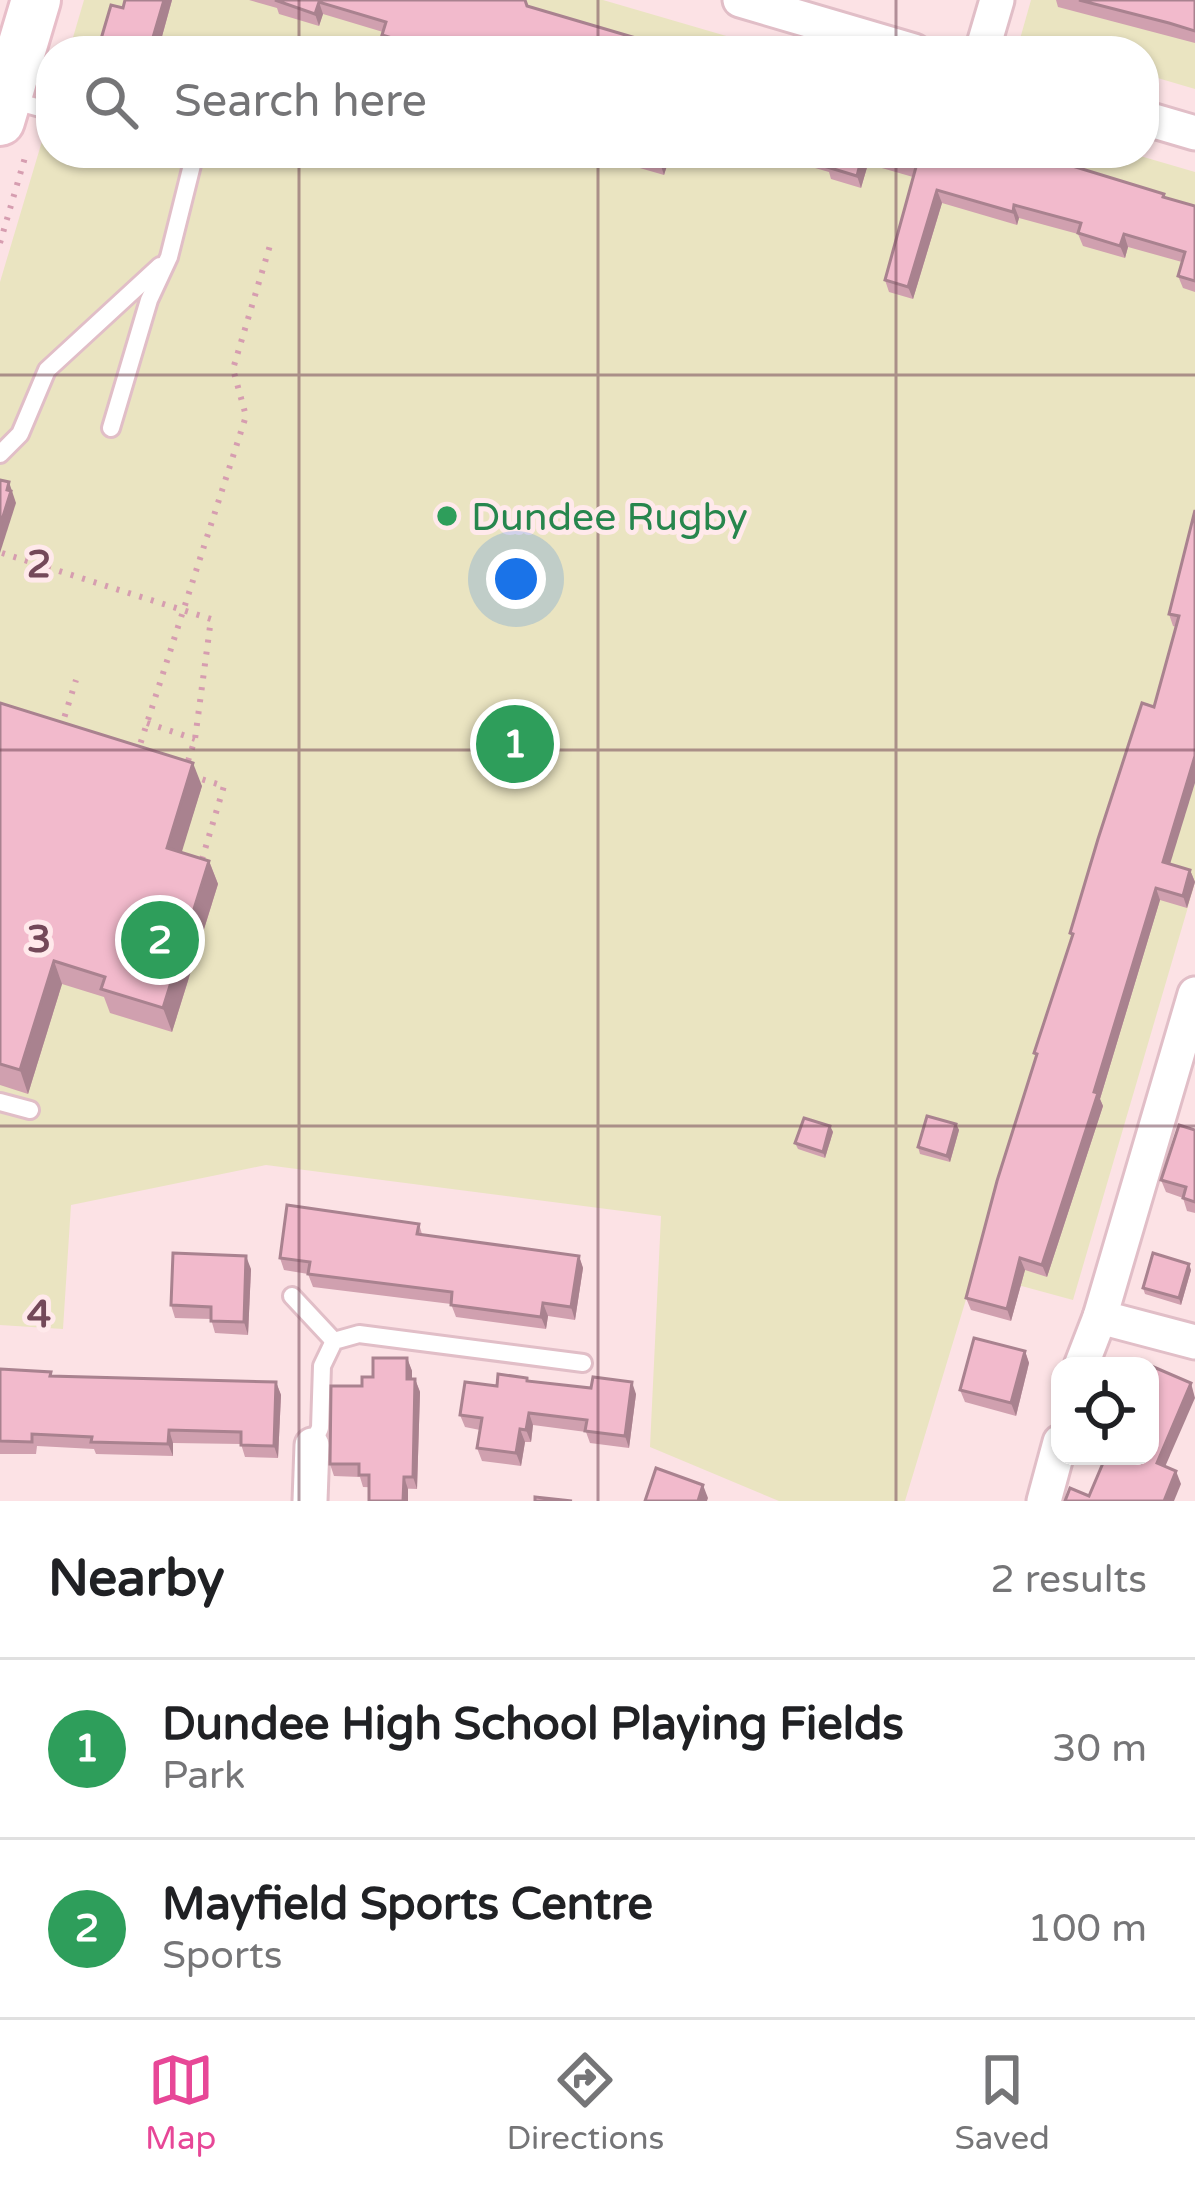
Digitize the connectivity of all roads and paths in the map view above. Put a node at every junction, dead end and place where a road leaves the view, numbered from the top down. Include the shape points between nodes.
1 (36, 0) edge
2 (740, 0) edge
3 (997, 0) edge
4 (863, 36) edge
5 (986, 36) edge
6 (19, 110) edge
7 (1159, 122) edge
8 (1195, 133) edge
9 (191, 168) edge
10 (271, 242) dead end
11 (169, 257) junction
12 (111, 428) dead end
13 (0, 454) edge
14 (2, 553) edge
15 (183, 610) junction
16 (76, 680) dead end
17 (147, 723) junction
18 (60, 734) edge
19 (195, 739) junction
20 (146, 761) edge
21 (199, 869) edge
22 (1195, 994) edge
23 (0, 1102) edge
24 (30, 1110) dead end
25 (292, 1296) dead end
26 (1100, 1317) junction
27 (334, 1341) junction
28 (1195, 1342) edge
29 (1084, 1357) edge
30 (583, 1363) dead end
31 (312, 1445) joint
32 (1054, 1465) edge
33 (310, 1501) edge
34 (1044, 1501) edge

1 - 6 main road
2 - 4 street
3 - 5 street
7 - 8 street
9 - 11 lane
10 - 15 path via 233,369 246,416
11 - 12 lane
11 - 13 lane via 46,370 20,434
14 - 15 path
15 - 17 path
15 - 19 path via 211,619
16 - 18 path
17 - 19 path
17 - 20 path via 136,758
19 - 21 path via 184,773 224,785
22 - 26 street
23 - 24 lane
25 - 27 lane
26 - 28 street
26 - 29 street
27 - 30 lane via 358,1334
27 - 31 lane via 322,1366
31 - 33 street
32 - 34 street

